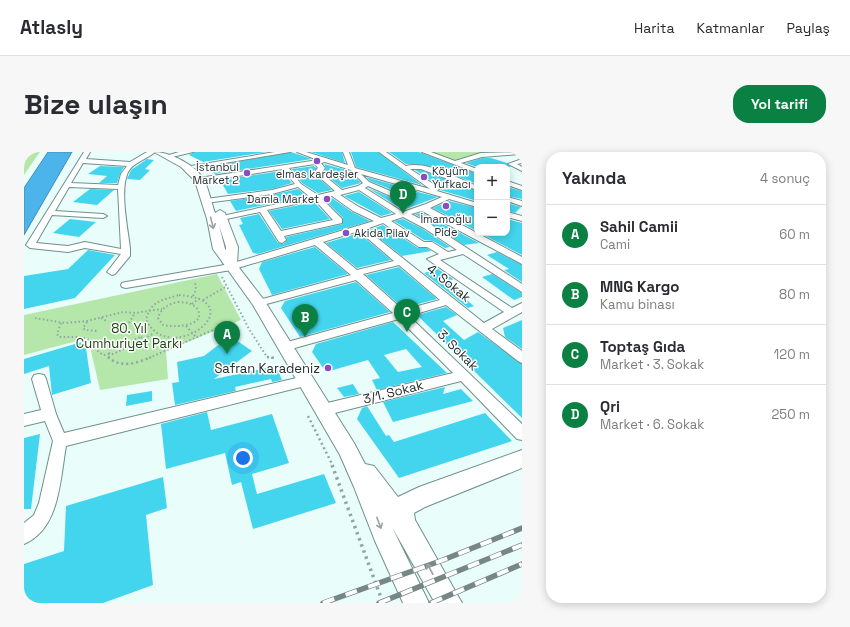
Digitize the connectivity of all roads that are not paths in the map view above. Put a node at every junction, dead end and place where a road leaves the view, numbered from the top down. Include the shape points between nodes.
1 (87, 152) edge
2 (152, 152) edge
3 (158, 152) edge
4 (190, 152) edge
5 (239, 152) edge
6 (287, 152) edge
7 (300, 152) edge
8 (324, 152) edge
9 (346, 152) edge
10 (382, 152) edge
11 (519, 152) edge
12 (169, 153) edge
13 (428, 153) edge
14 (522, 154) edge
15 (247, 158) junction
16 (522, 160) edge
17 (81, 161) junction
18 (326, 161) junction
19 (316, 162) junction
20 (452, 162) junction
21 (133, 164) junction
22 (194, 166) junction
23 (285, 167) junction
24 (352, 168) junction
25 (404, 168) junction
26 (522, 169) edge
27 (267, 170) junction
28 (429, 170) junction
29 (474, 171) edge
30 (474, 174) edge
31 (203, 180) junction
32 (459, 182) junction
33 (67, 184) junction
34 (452, 184) dead end
35 (510, 184) edge
36 (299, 185) junction
37 (364, 185) junction
38 (121, 187) junction
39 (474, 187) edge
40 (416, 188) junction
41 (444, 188) dead end
42 (522, 188) edge
43 (437, 191) junction
44 (337, 193) junction
45 (450, 196) junction
46 (317, 198) junction
47 (510, 200) edge
48 (211, 201) junction
49 (474, 204) edge
50 (522, 204) edge
51 (423, 208) junction
52 (263, 210) junction
53 (357, 210) junction
54 (50, 213) junction
55 (402, 214) junction
56 (510, 215) edge
57 (103, 216) dead end
58 (222, 218) junction
59 (336, 218) junction
60 (522, 218) edge
61 (382, 221) junction
62 (356, 230) junction
63 (474, 231) edge
64 (279, 234) junction
65 (484, 236) edge
66 (317, 242) junction
67 (289, 250) junction
68 (462, 251) junction
69 (125, 252) junction
70 (445, 254) junction
71 (521, 258) edge
72 (402, 262) junction
73 (231, 267) junction
74 (112, 272) dead end
75 (358, 274) junction
76 (126, 285) dead end
77 (522, 289) edge
78 (448, 302) junction
79 (259, 303) junction
80 (522, 306) edge
81 (511, 312) junction
82 (402, 315) junction
83 (484, 328) junction
84 (284, 347) junction
85 (522, 358) edge
86 (464, 375) junction
87 (39, 379) dead end
88 (305, 381) junction
89 (323, 410) junction
90 (49, 414) junction
91 (24, 420) edge
92 (522, 434) edge
93 (60, 441) junction
94 (347, 449) junction
95 (522, 459) edge
96 (367, 473) junction
97 (419, 498) junction
98 (404, 524) junction
99 (24, 535) edge
100 (416, 603) edge
101 (448, 603) edge

1 - 17 street
2 - 21 street
3 - 31 main road via 184,165
4 - 12 street
5 - 15 street
6 - 15 street
7 - 18 street
8 - 18 street
9 - 24 street
10 - 25 street via 393,156
11 - 14 street
11 - 20 street via 481,154
12 - 22 main road
13 - 20 street
15 - 22 street via 216,159
15 - 27 street
16 - 26 street via 511,164
17 - 21 street
17 - 33 street
18 - 19 street
18 - 24 street
19 - 23 street
19 - 44 street via 322,168 318,173
20 - 28 street
20 - 29 street
21 - 38 street via 124,173
22 - 31 main road via 205,176
23 - 27 street
23 - 36 street, 4. Sokak
24 - 37 street
24 - 40 street
25 - 28 street via 414,166
25 - 43 street
27 - 31 street
28 - 32 street
30 - 32 street
31 - 48 main road
32 - 34 street
32 - 39 street
33 - 38 street
33 - 54 street
35 - 42 street
36 - 46 street, 4. Sokak
36 - 48 street via 272,192
37 - 40 street via 395,196
37 - 44 street
37 - 55 street
38 - 69 street
40 - 45 street
41 - 43 street
43 - 45 street
44 - 46 street
44 - 53 street
45 - 49 street
45 - 51 street
46 - 52 street
46 - 59 street, 4. Sokak
47 - 50 street
48 - 58 main road
48 -> 73 main road via 219,249
51 - 55 street
51 - 63 street
52 - 58 street
52 - 64 street
53 - 59 street
53 - 61 street
54 - 57 street
54 - 69 street via 30,245 68,249 85,244
55 - 61 street
55 - 68 street via 427,226
56 - 60 street
58 - 73 main road via 232,247
59 - 62 street, 4. Sokak
59 - 64 street
61 - 62 street
61 - 70 street
62 - 66 street
62 - 72 street, 4. Sokak
64 - 67 street
65 - 71 street
66 - 67 street
66 - 75 street, 3. Sokak
67 - 73 street
68 - 70 street
68 - 77 street
69 - 74 street via 125,256
70 - 81 street via 432,259
72 - 75 street
72 - 78 street, 4. Sokak
73 - 76 street
73 - 79 main road
75 - 79 street
75 - 82 street, 3. Sokak
78 - 82 street
78 - 83 street, 4. Sokak
79 - 84 main road
80 - 81 street
81 - 83 street
82 - 84 street
82 - 86 street, 3. Sokak
83 - 85 street, 4. Sokak
84 - 88 main road
86 - 89 street, 3/1. Sokak
86 - 92 street, 3. Sokak
87 - 90 street
88 - 89 main road
88 - 93 street
89 - 94 main road
90 - 91 street
90 - 93 street
93 - 99 street via 40,521
94 - 96 main road
94 -> 100 main road
95 - 97 main road
96 - 97 main road via 399,497
96 - 98 main road
97 - 98 main road via 403,507 401,511
101 -> 98 main road

